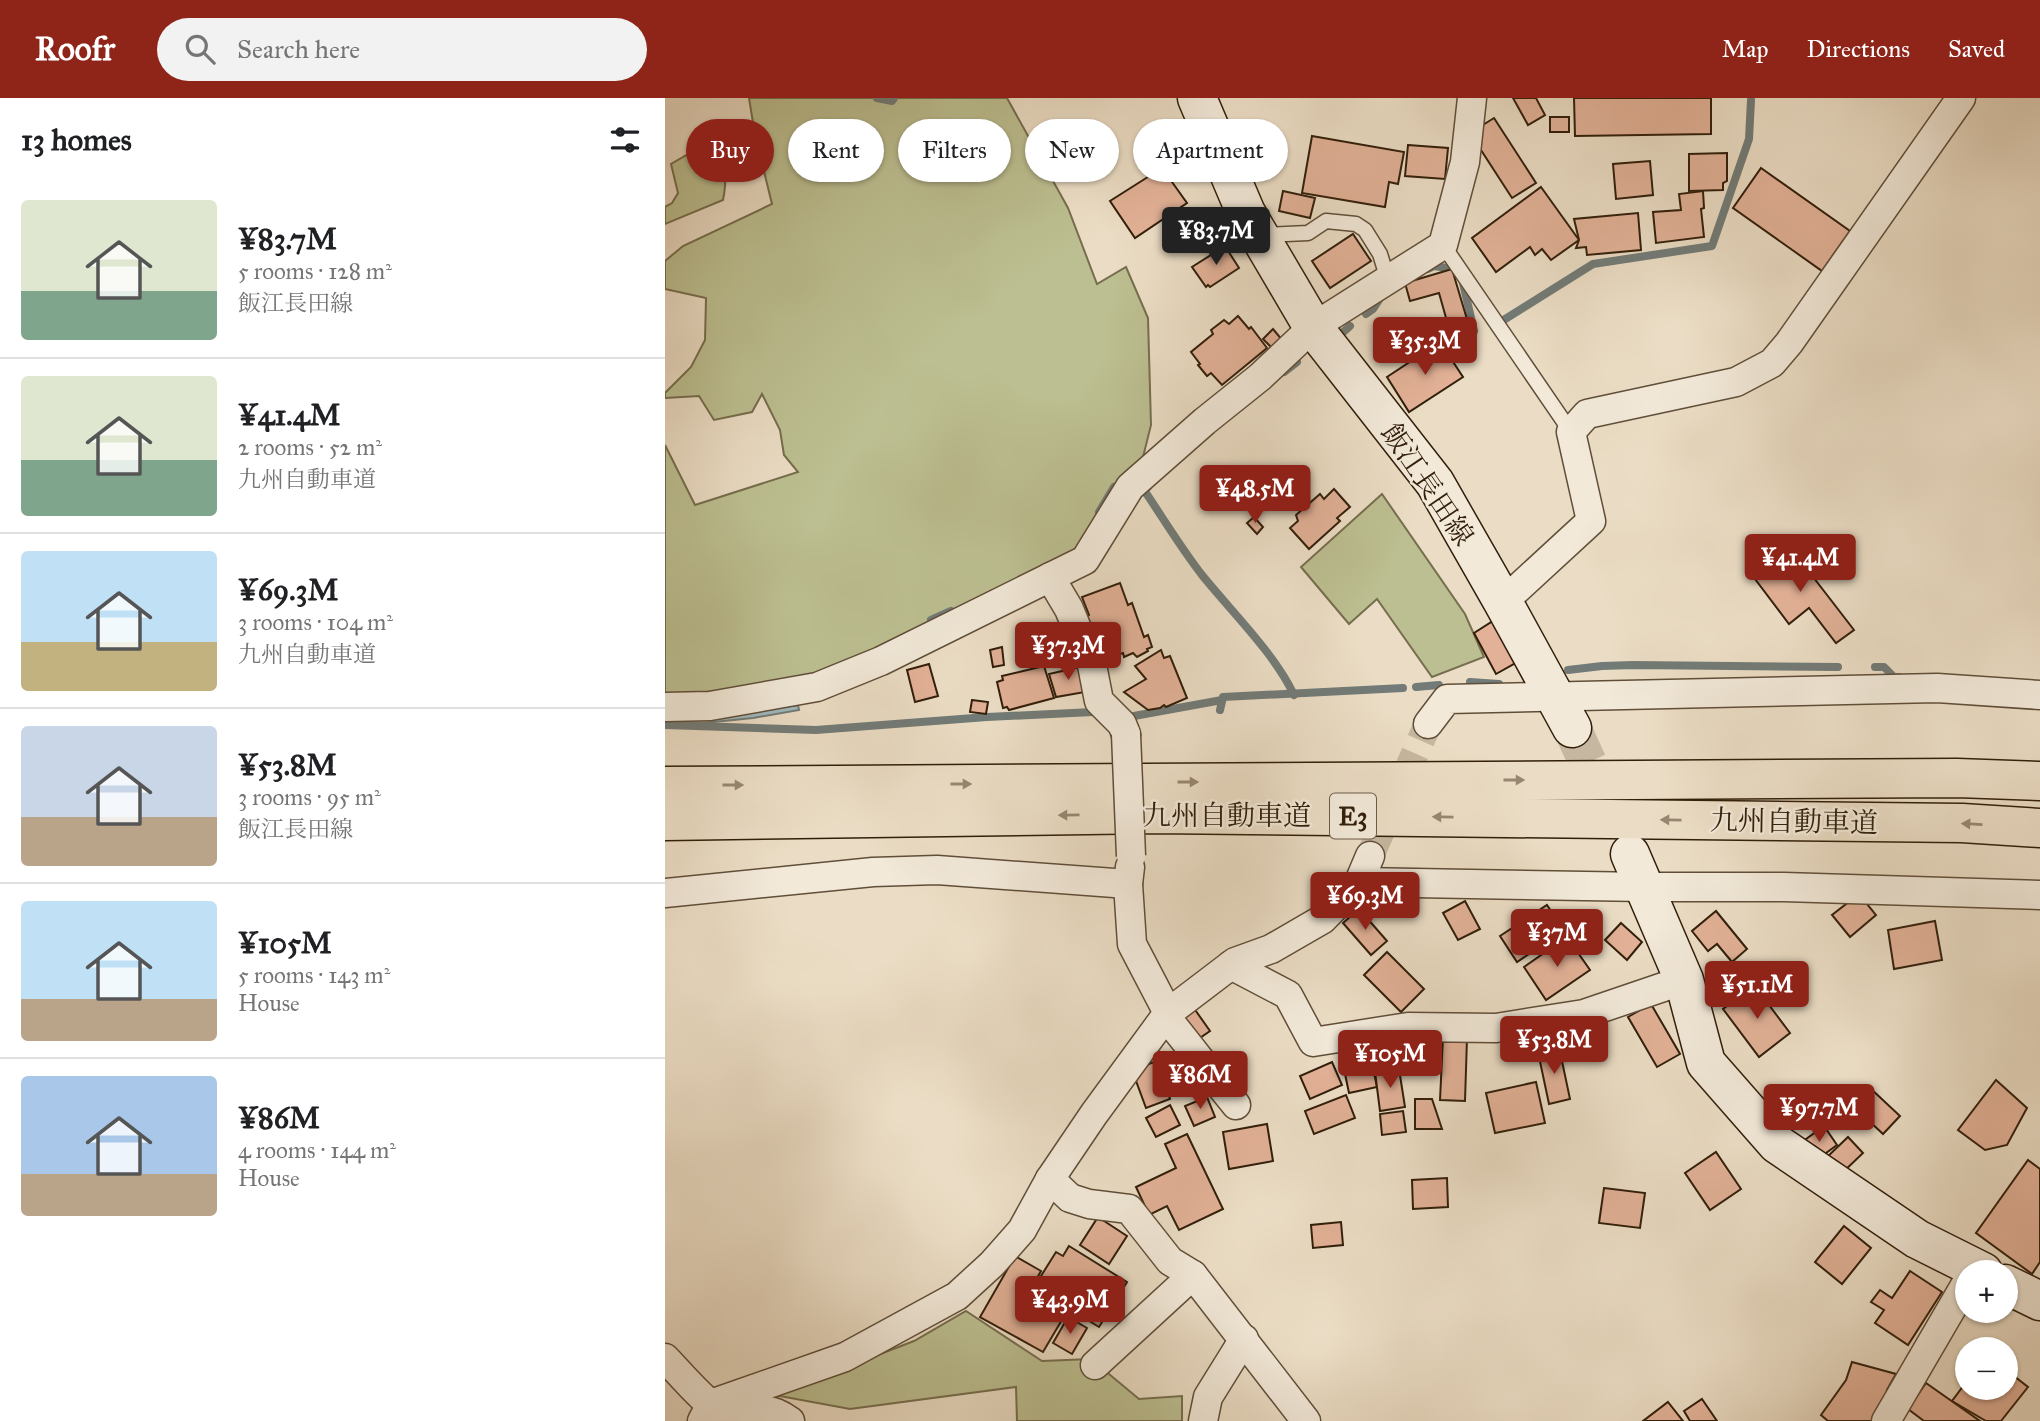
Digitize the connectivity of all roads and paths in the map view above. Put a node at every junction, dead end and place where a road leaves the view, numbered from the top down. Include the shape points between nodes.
1 (1197, 98) edge
2 (1472, 98) edge
3 (1961, 98) edge
4 (1259, 235) junction
5 (1443, 245) junction
6 (1390, 278) junction
7 (1313, 327) junction
8 (1571, 432) junction
9 (1050, 578) junction
10 (1503, 602) junction
11 (2040, 695) edge
12 (665, 707) edge
13 (1563, 712) junction
14 (1428, 724) tunnel mouth
15 (2040, 781) edge
16 (665, 786) edge
17 (665, 821) edge
18 (2040, 828) edge
19 (1370, 856) tunnel mouth
20 (1637, 871) junction
21 (1359, 882) junction
22 (1128, 884) junction
23 (665, 893) edge
24 (2040, 895) edge
25 (1231, 965) junction
26 (1683, 979) junction
27 (1167, 1015) junction
28 (1236, 1105) dead end
29 (1050, 1179) junction
30 (1955, 1261) edge
31 (1193, 1275) junction
32 (2018, 1292) edge
33 (2040, 1301) edge
34 (1955, 1316) edge
35 (1244, 1339) junction
36 (665, 1358) edge
37 (1095, 1365) dead end
38 (706, 1413) edge
39 (790, 1421) edge
40 (1203, 1421) edge
41 (1306, 1421) edge
42 (1886, 1421) edge

1 - 4 main road, 飯江長田線
2 - 5 street via 1465,162
3 - 8 street via 1772,363 1736,382 1587,414
4 - 6 lane via 1308,233 1327,221 1356,224 1365,230
4 - 7 main road, 飯江長田線
5 - 6 street
5 - 8 lane
6 - 7 street
7 - 9 street via 1130,487 1085,560
7 - 10 main road, 飯江長田線 via 1435,483
8 - 10 street via 1591,522
9 - 12 street via 881,661 817,687 710,706
9 - 22 street, bridge via 1069,609 1092,665 1099,701 1126,734
10 - 13 main road, 飯江長田線
11 - 13 street via 1937,688
13 - 14 street via 1447,699
16 -> 15 highway, 九州自動車道 / E3
18 -> 17 highway, 九州自動車道 / E3 via 1962,823 1157,814
19 - 21 street
20 - 21 street
20 - 24 street via 1784,887
20 - 26 main road
21 - 25 street via 1323,919
22 - 23 street via 924,870
22 - 27 street via 1132,944
25 - 26 street via 1289,995 1313,1042 1408,1027 1496,1028 1584,1014
25 - 27 street
26 - 30 main road via 1706,1063 1777,1144
27 - 28 street
27 - 29 street
29 - 31 street via 1070,1198 1129,1209 1170,1261
29 - 38 street via 1022,1230 957,1296 845,1357
31 - 35 street
31 - 37 street
32 - 33 main road
34 - 42 street
35 - 40 street via 1208,1397
35 - 41 street
36 - 38 street
38 - 39 street via 774,1411

